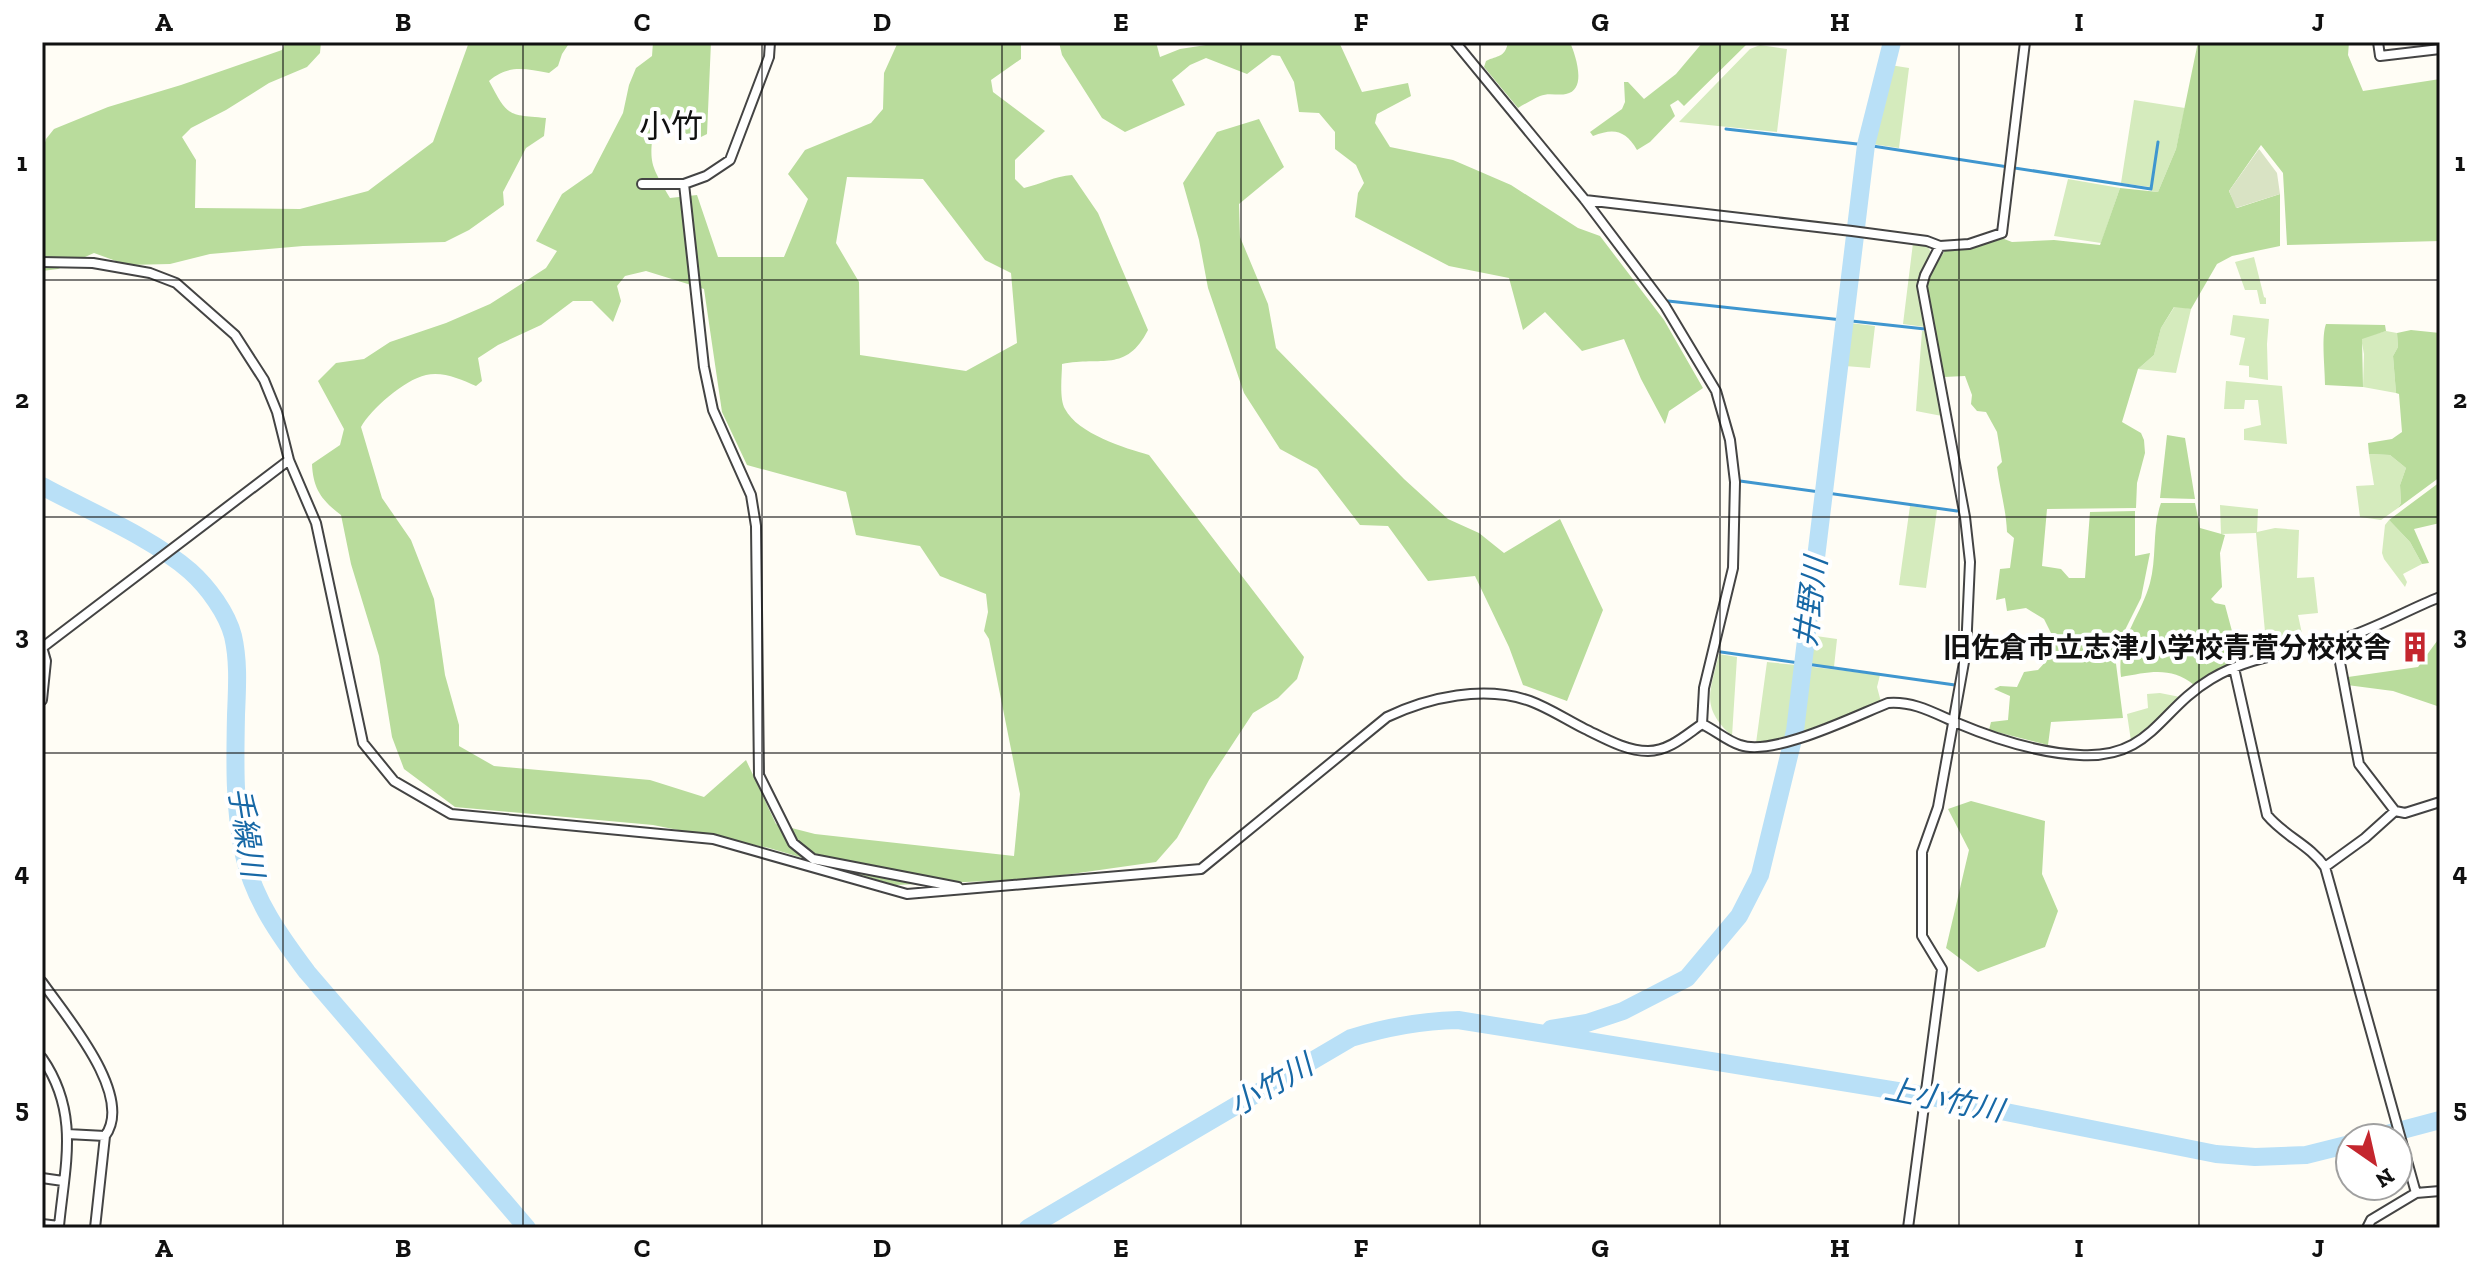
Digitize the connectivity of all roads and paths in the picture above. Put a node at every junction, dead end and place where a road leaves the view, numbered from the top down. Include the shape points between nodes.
1 (770, 42) edge
2 (1455, 42) edge
3 (2025, 42) edge
4 (2378, 42) edge
5 (2433, 47) edge
6 (642, 184) dead end
7 (684, 184) junction
8 (1585, 200) junction
9 (1940, 246) junction
10 (42, 262) edge
11 (289, 460) junction
12 (2440, 597) edge
13 (2336, 641) junction
14 (42, 647) edge
15 (2234, 668) junction
16 (43, 694) edge
17 (1954, 722) junction
18 (1702, 724) junction
19 (2440, 802) edge
20 (2395, 811) junction
21 (2325, 867) junction
22 (972, 889) junction
23 (42, 982) edge
24 (42, 1058) edge
25 (67, 1134) junction
26 (105, 1136) junction
27 (42, 1178) edge
28 (63, 1181) junction
29 (2440, 1191) edge
30 (2416, 1193) junction
31 (42, 1224) edge
32 (95, 1228) edge
33 (1908, 1228) edge
34 (2367, 1228) edge

1 - 7 street via 730,160
2 - 8 street
3 - 9 street via 2002,233
4 - 5 street via 2380,56
6 - 7 street
7 - 22 street via 713,410 751,495 756,526 759,775 793,843 813,859
8 - 9 street
8 - 18 street via 1665,306 1716,391 1727,429 1735,482 1733,568 1704,688
9 - 17 street via 1922,286 1970,562 1966,651
10 - 11 street via 93,263 176,283 235,335 264,380
11 - 14 street
11 - 22 street via 316,523 363,743 394,781 451,814 713,839 907,894
12 - 13 street
13 - 15 street
13 - 20 street via 2359,764
14 - 16 street
15 - 17 street via 2197,688 2140,742 2123,751 2052,751
15 - 21 street via 2267,815
17 - 18 street via 1906,703 1888,703 1786,743 1753,748
17 - 33 street via 1938,807 1922,852 1922,936 1942,969
18 - 22 street via 1668,747 1647,751 1615,744 1504,694 1415,703 1387,717 1201,869
19 - 20 street
20 - 21 street
21 - 30 street
23 - 26 street via 107,1079 111,1107
24 - 25 street via 62,1094
25 - 26 street
25 - 28 street
26 - 32 street
27 - 28 street
28 - 31 street via 59,1226
29 - 30 street
30 - 34 street via 2371,1220

